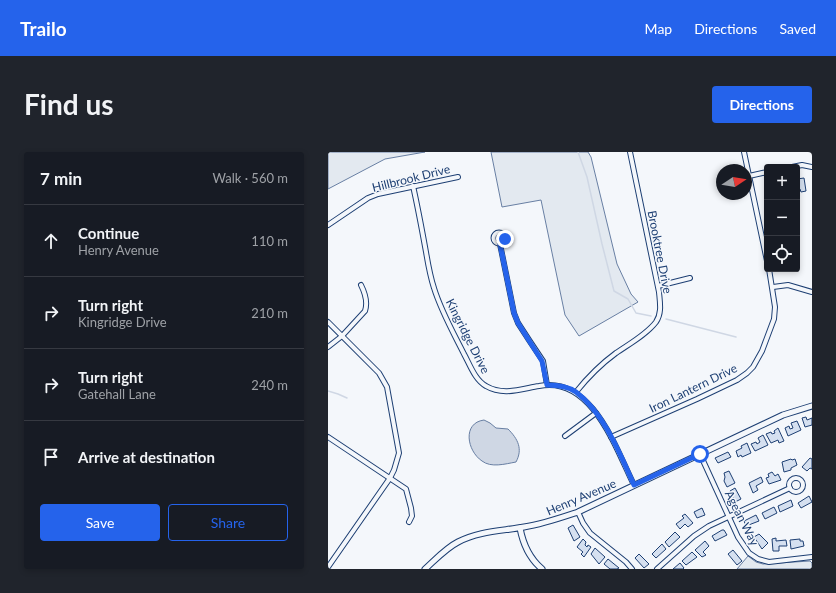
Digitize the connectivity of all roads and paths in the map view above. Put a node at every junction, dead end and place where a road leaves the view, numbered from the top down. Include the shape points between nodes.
1 (630, 152) edge
2 (744, 152) edge
3 (746, 164) edge
4 (800, 165) edge
5 (812, 167) edge
6 (764, 173) edge
7 (752, 175) edge
8 (458, 177) dead end
9 (413, 186) junction
10 (752, 190) edge
11 (328, 225) edge
12 (500, 244) dead end
13 (764, 247) edge
14 (770, 272) edge
15 (690, 278) dead end
16 (361, 285) dead end
17 (658, 286) junction
18 (772, 287) junction
19 (812, 292) edge
20 (328, 322) edge
21 (342, 336) junction
22 (328, 347) edge
23 (547, 385) junction
24 (576, 392) junction
25 (812, 406) edge
26 (596, 413) junction
27 (565, 436) dead end
28 (328, 437) edge
29 (612, 437) junction
30 (700, 454) junction
31 (390, 478) junction
32 (634, 485) junction
33 (790, 488) dead end
34 (578, 512) junction
35 (729, 516) junction
36 (409, 522) dead end
37 (520, 528) junction
38 (812, 558) edge
39 (328, 567) edge
40 (425, 569) edge
41 (540, 569) edge
42 (632, 569) edge
43 (657, 569) edge

1 - 17 street, Brooktree Drive
2 - 3 street
4 - 5 street
6 - 7 street
8 - 9 street, Hillbrook Drive
9 - 11 street, Hillbrook Drive via 373,196
9 - 23 street, Kingridge Drive via 433,287 476,377 486,386 506,392
10 - 13 street
12 - 23 street via 514,313 542,361
14 - 18 street, Iron Lantern Drive
15 - 17 street
16 - 21 street via 367,307
17 - 24 street, Brooktree Drive via 661,309 656,322 588,376
18 - 19 street via 788,285
18 - 29 street, Iron Lantern Drive via 774,319 762,352 747,373 697,399
20 - 21 street
21 - 22 street
21 - 31 street via 379,373 387,387 399,453
23 - 24 street, Kingridge Drive via 562,386
24 - 26 street, Kingridge Drive
25 - 30 street, Henry Avenue via 783,416
26 - 27 street
26 - 29 street, Kingridge Drive
28 - 31 street
29 - 32 street, Kingridge Drive
30 - 32 street, Henry Avenue
30 - 35 street, Agean Way
31 - 36 street via 406,489 412,516
31 - 39 street
32 - 34 street, Henry Avenue
33 - 35 street
34 - 37 street, Henry Avenue via 553,521
34 - 42 street via 590,533
35 - 38 street, Agean Way via 744,547 758,559 769,562
35 - 43 street via 694,536
37 - 40 street, Henry Avenue via 486,532 465,538 446,550
37 - 41 street via 523,541

